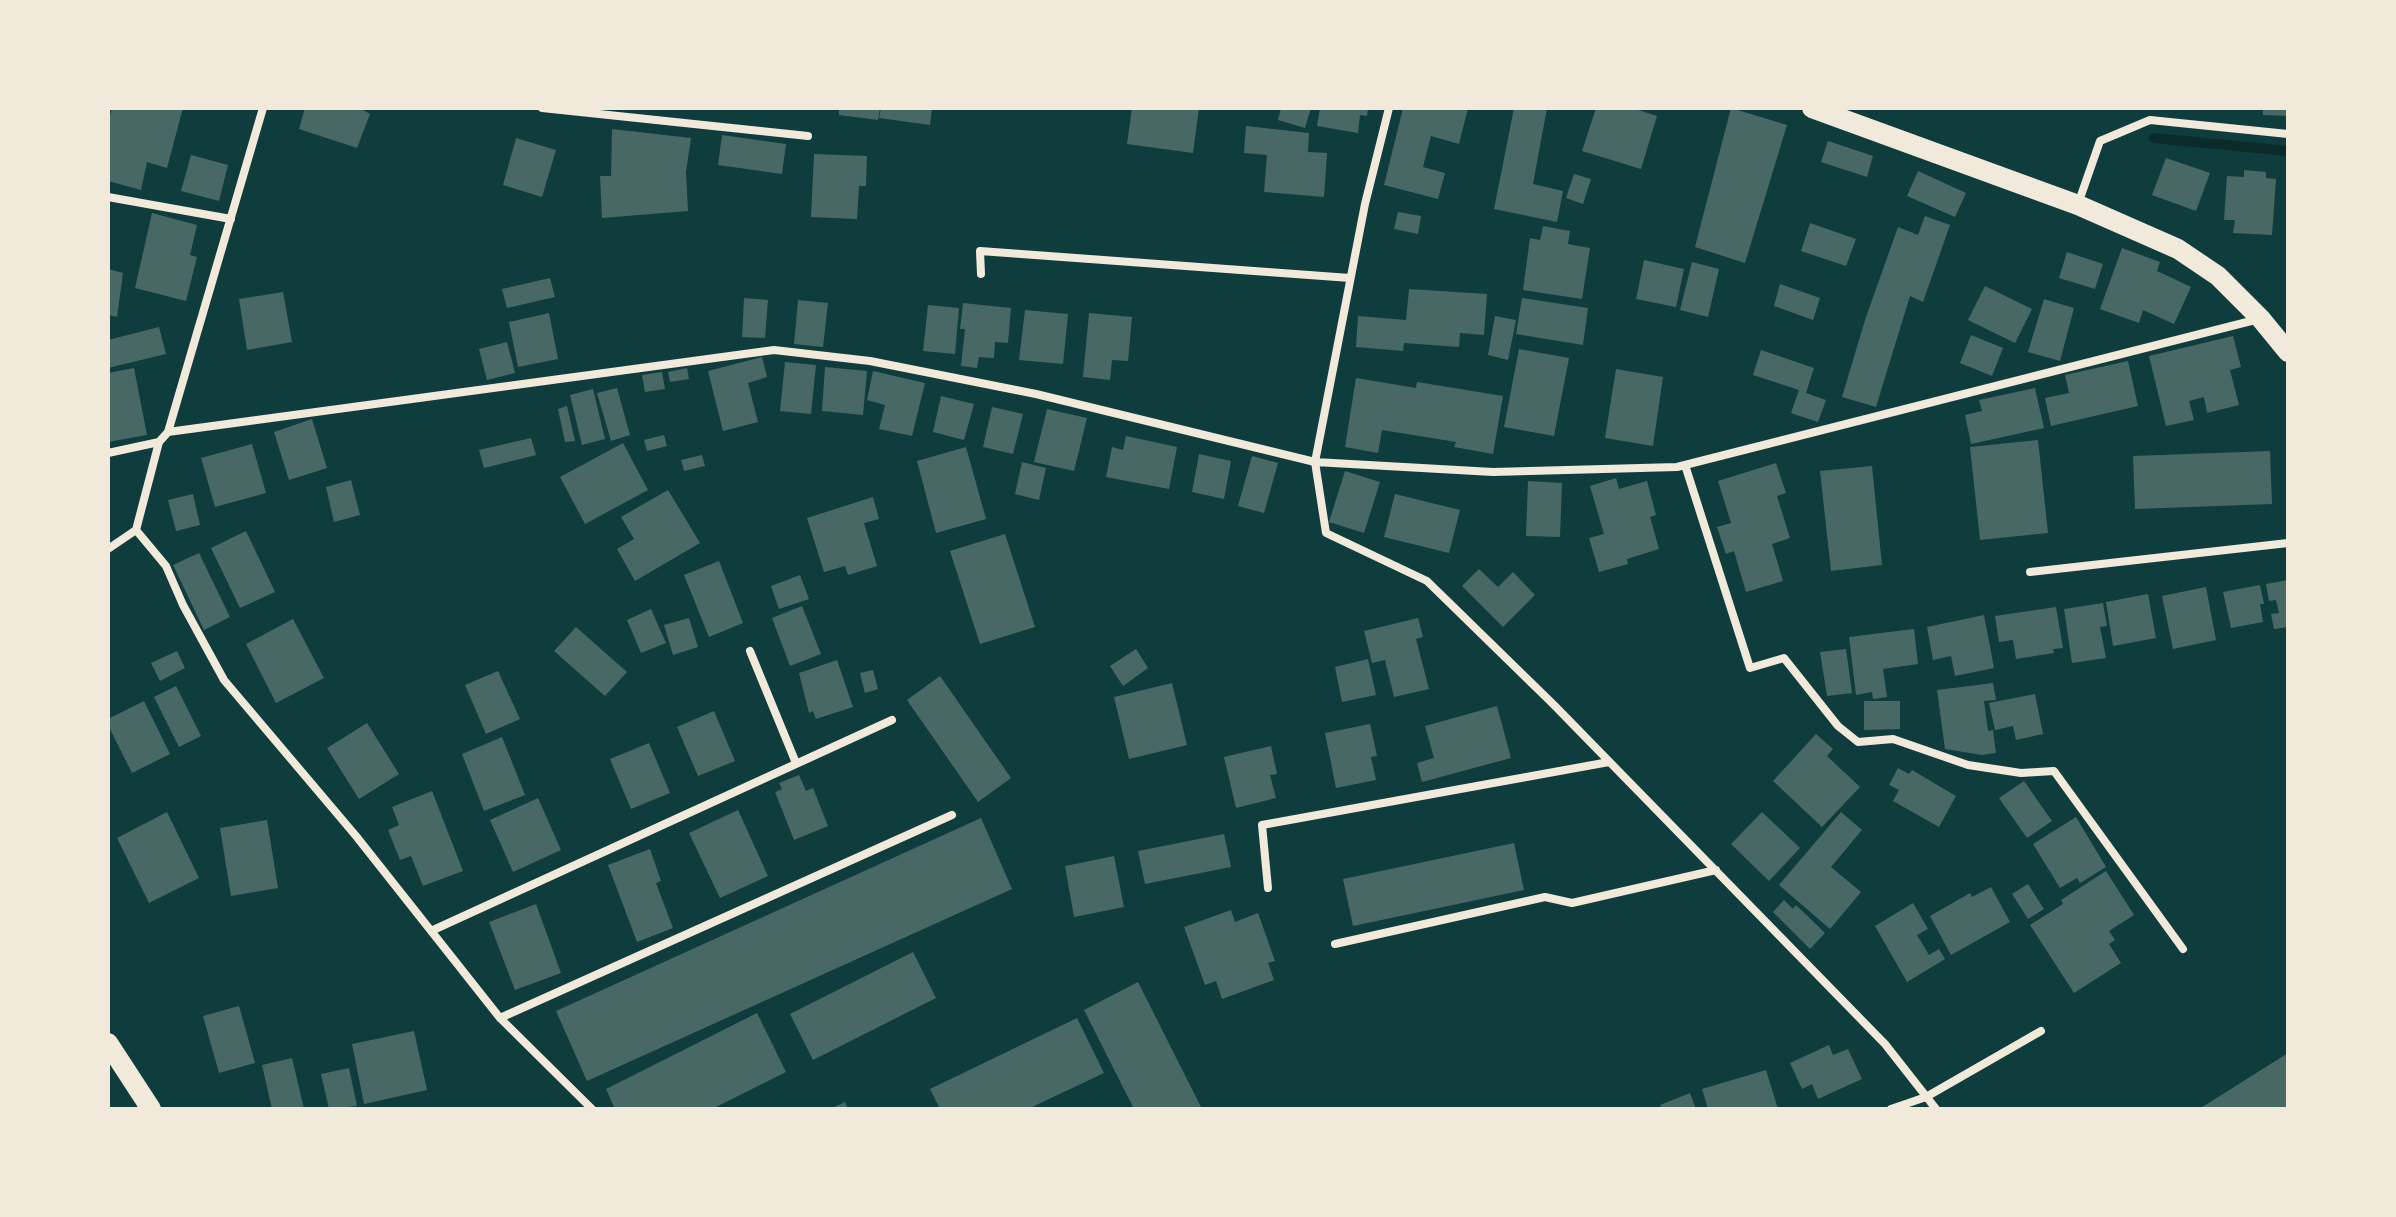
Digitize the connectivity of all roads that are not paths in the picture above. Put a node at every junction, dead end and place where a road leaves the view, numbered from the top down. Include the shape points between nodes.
1 (263, 108) edge
2 (542, 108) edge
3 (1389, 108) edge
4 (1812, 108) edge
5 (2288, 134) edge
6 (808, 136) dead end
7 (108, 197) edge
8 (2078, 205) junction
9 (231, 219) junction
10 (981, 274) dead end
11 (1350, 278) junction
12 (2261, 319) junction
13 (2288, 352) edge
14 (168, 432) junction
15 (159, 442) junction
16 (108, 453) edge
17 (1315, 462) junction
18 (1685, 465) junction
19 (136, 530) junction
20 (2288, 543) edge
21 (108, 549) edge
22 (2030, 572) dead end
23 (750, 651) dead end
24 (892, 720) dead end
25 (1609, 762) junction
26 (796, 763) junction
27 (952, 815) dead end
28 (1716, 870) junction
29 (1268, 888) dead end
30 (431, 931) junction
31 (1335, 944) dead end
32 (2183, 949) dead end
33 (500, 1018) junction
34 (2041, 1031) dead end
35 (108, 1043) edge
36 (1926, 1097) junction
37 (151, 1109) edge
38 (592, 1109) edge
39 (1891, 1109) edge
40 (1936, 1109) edge

1 - 9 street
2 - 6 street
3 - 11 street
4 - 8 main road
5 - 8 street via 2150,120 2100,141
7 - 9 street
8 - 12 main road via 2178,249 2218,276
9 - 14 street
10 - 11 street via 980,251
11 - 17 street
12 - 13 main road
12 - 18 street
14 - 15 street
14 - 17 street via 774,350 870,361 1036,394
15 - 16 street
15 - 19 street
17 - 18 street via 1493,472
17 - 25 street via 1326,533 1427,581
18 - 32 street via 1750,668 1784,658 1838,726 1858,742 1893,739 1968,765 2021,773 2054,771
19 - 21 street
19 - 30 street via 166,566 224,680
20 - 22 street
23 - 26 street
24 - 26 street
25 - 28 street
25 - 29 street via 1262,825
26 - 30 street
27 - 33 street
28 - 31 street via 1572,903 1545,897
28 - 36 street via 1885,1044
30 - 33 street
33 - 38 street
34 - 36 street
35 - 37 main road
36 - 39 street
36 - 40 street

